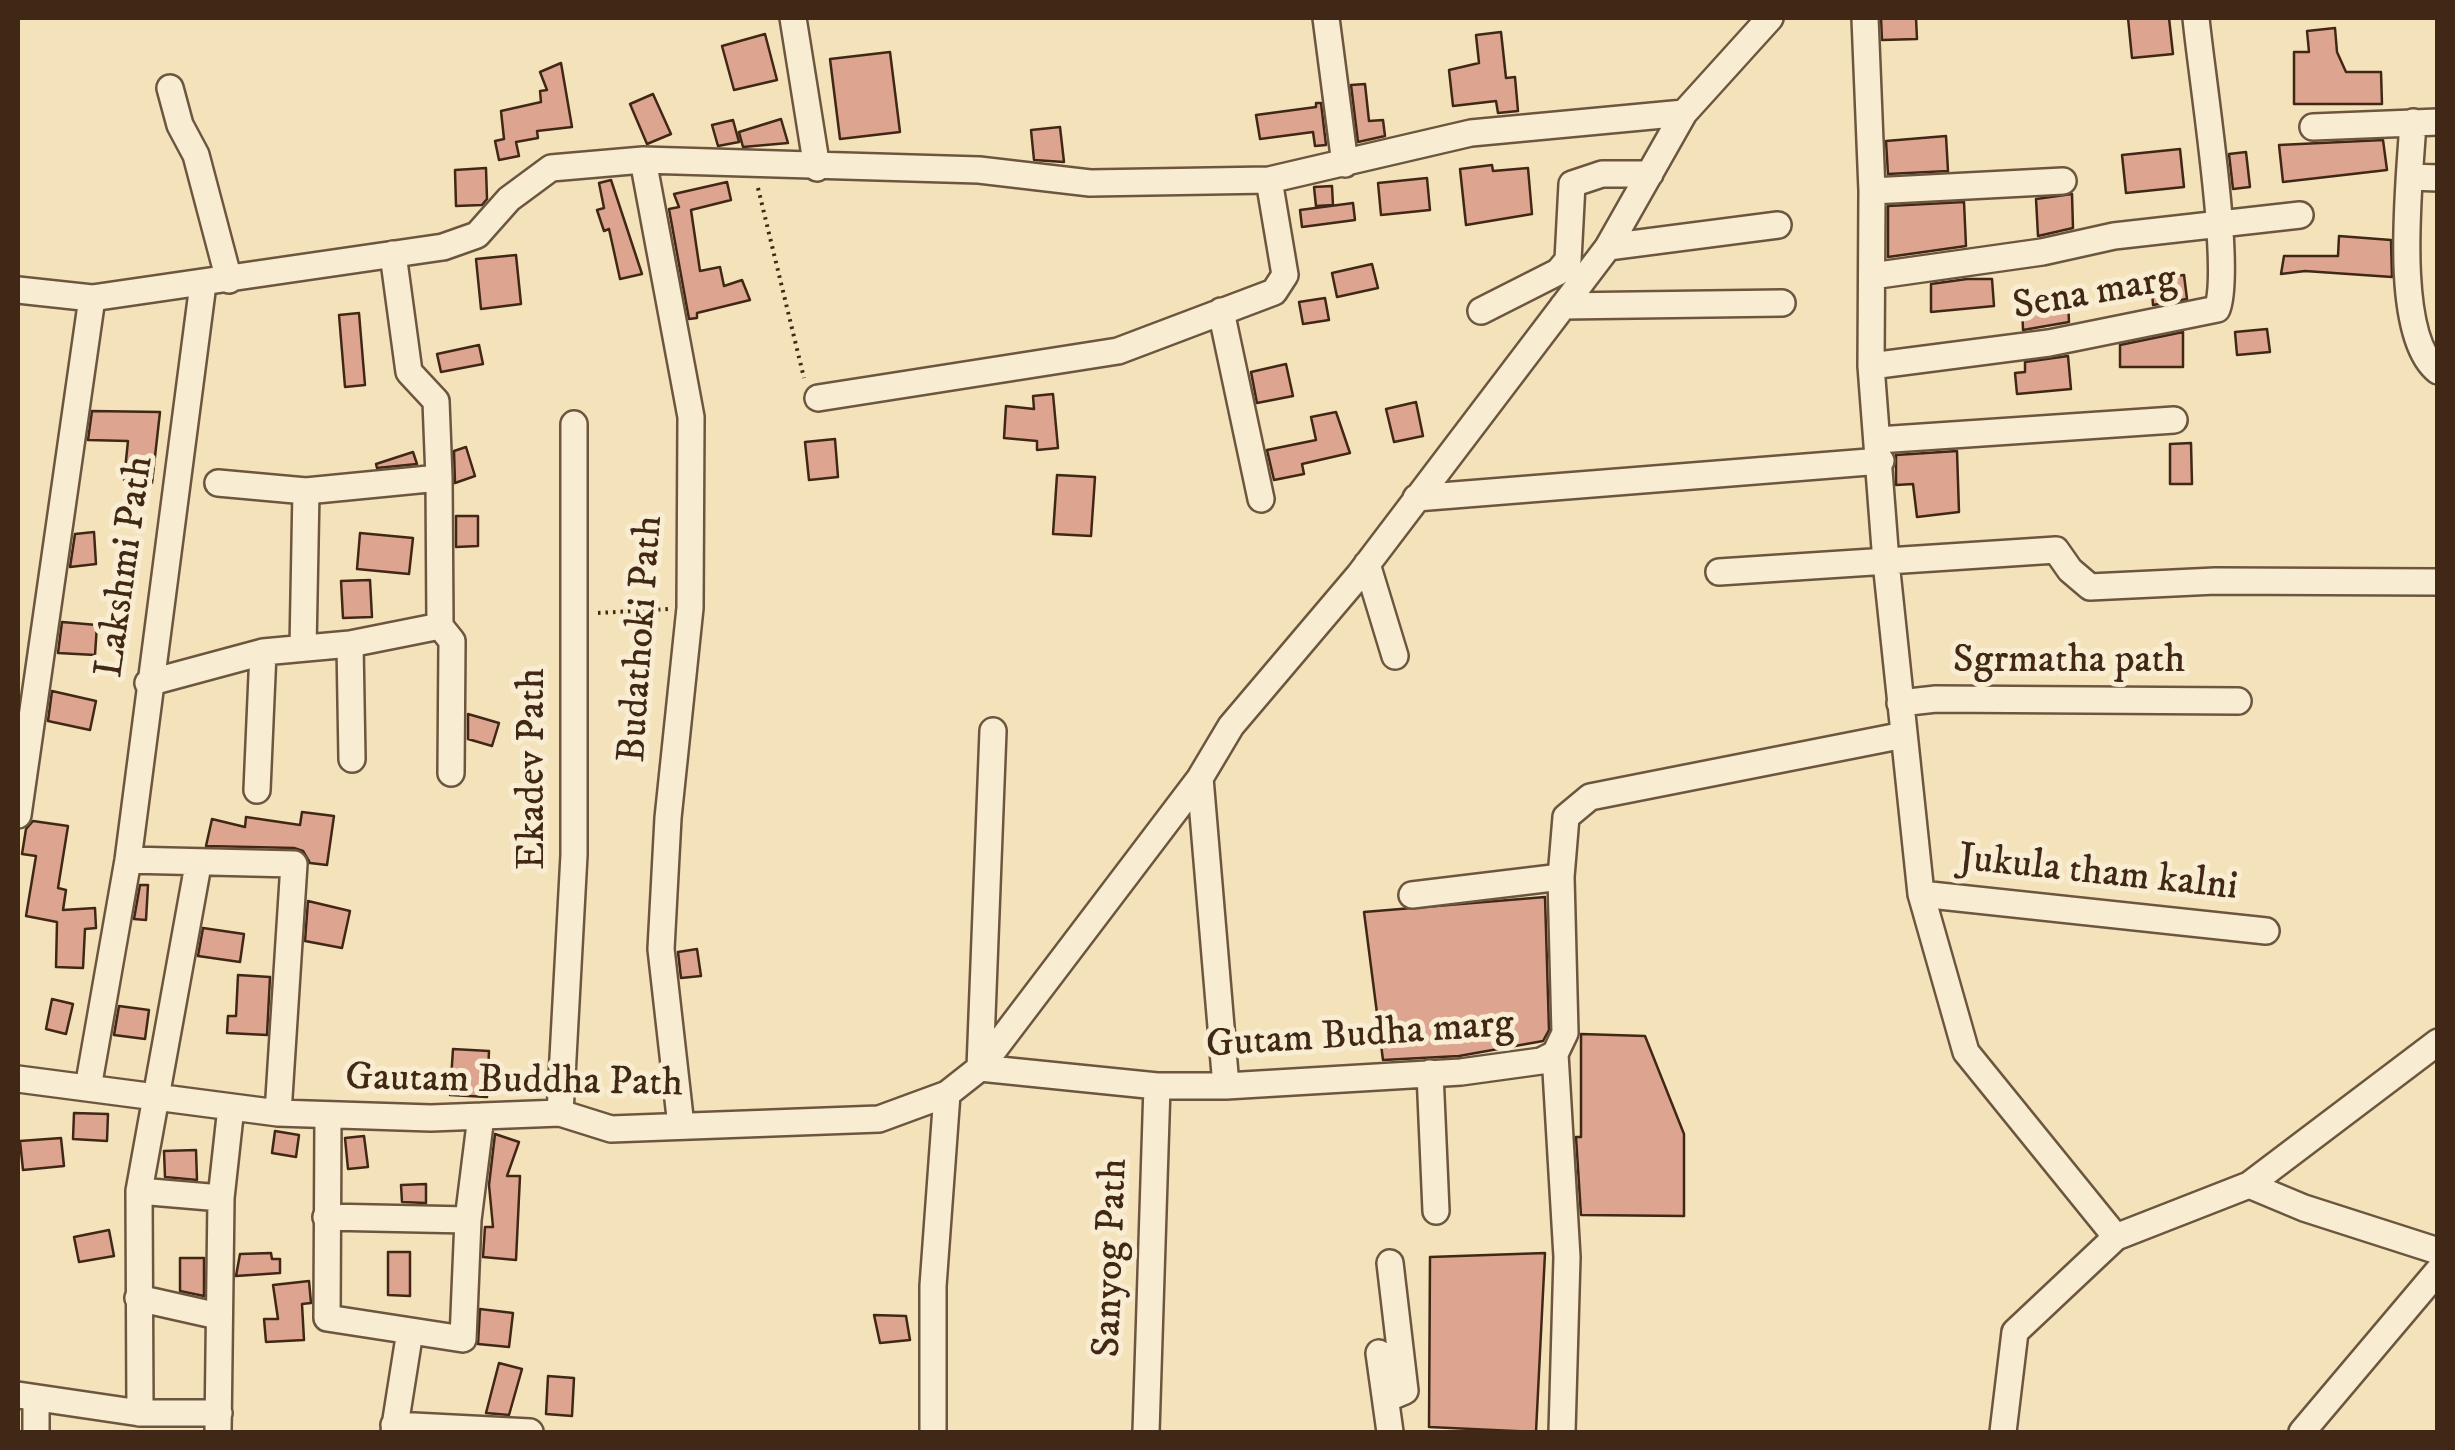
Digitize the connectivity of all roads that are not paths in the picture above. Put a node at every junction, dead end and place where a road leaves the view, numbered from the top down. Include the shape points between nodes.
1 (793, 18) edge
2 (1326, 18) edge
3 (1770, 18) edge
4 (1865, 18) edge
5 (2196, 18) edge
6 (170, 88) dead end
7 (1684, 113) junction
8 (2425, 122) edge
9 (2313, 127) dead end
10 (643, 160) junction
11 (1345, 164) junction
12 (818, 168) junction
13 (1650, 174) junction
14 (2410, 177) junction
15 (2438, 178) edge
16 (1269, 180) junction
17 (2063, 181) dead end
18 (1872, 191) junction
19 (2300, 215) dead end
20 (1778, 225) dead end
21 (2218, 226) junction
22 (1608, 247) junction
23 (393, 254) junction
24 (1872, 276) junction
25 (216, 282) junction
26 (18, 290) edge
27 (92, 298) junction
28 (1782, 303) dead end
29 (1563, 306) junction
30 (1222, 311) junction
31 (1481, 312) dead end
32 (1872, 366) junction
33 (2438, 371) edge
34 (818, 398) road end
35 (2174, 420) dead end
36 (574, 424) dead end
37 (1879, 450) junction
38 (439, 478) junction
39 (218, 483) dead end
40 (306, 491) junction
41 (1416, 498) junction
42 (1261, 500) dead end
43 (1886, 562) junction
44 (1367, 564) junction
45 (1719, 572) dead end
46 (2438, 582) edge
47 (440, 626) junction
48 (350, 644) junction
49 (303, 648) junction
50 (264, 652) junction
51 (1395, 656) dead end
52 (148, 683) junction
53 (2238, 701) dead end
54 (1900, 703) junction
55 (993, 731) dead end
56 (1904, 735) junction
57 (352, 759) dead end
58 (450, 773) dead end
59 (1200, 778) junction
60 (258, 790) dead end
61 (18, 815) edge
62 (128, 860) junction
63 (198, 865) junction
64 (1561, 878) junction
65 (1922, 894) junction
66 (1412, 896) dead end
67 (2266, 931) dead end
68 (2438, 1042) edge
69 (1556, 1054) junction
70 (980, 1068) junction
71 (1430, 1074) junction
72 (18, 1079) edge
73 (1157, 1086) junction
74 (1226, 1086) junction
75 (88, 1088) junction
76 (947, 1094) junction
77 (156, 1095) junction
78 (231, 1107) junction
79 (278, 1113) junction
80 (560, 1113) junction
81 (328, 1115) junction
82 (481, 1116) junction
83 (681, 1126) junction
84 (2249, 1185) junction
85 (139, 1191) junction
86 (220, 1198) junction
87 (1436, 1211) dead end
88 (326, 1218) junction
89 (468, 1220) junction
90 (2116, 1238) junction
91 (2438, 1251) edge
92 (1390, 1263) dead end
93 (2438, 1272) edge
94 (138, 1298) junction
95 (218, 1316) junction
96 (410, 1331) junction
97 (1379, 1353) dead end
98 (27, 1397) edge
99 (1386, 1399) junction
100 (140, 1413) junction
101 (219, 1423) edge
102 (394, 1429) edge
103 (36, 1432) edge
104 (530, 1432) edge
105 (933, 1432) edge
106 (1146, 1432) edge
107 (1390, 1432) edge
108 (1562, 1432) edge
109 (2003, 1432) edge
110 (2302, 1432) edge

1 - 12 street
2 - 11 street
3 - 7 street
4 - 18 street
5 - 21 street, Sena marg
6 - 25 street via 196,154
7 - 11 street via 1471,133
7 - 13 street
8 - 9 street
8 - 14 street
10 - 12 street
10 - 23 street via 551,168 476,235 444,248
10 - 83 street, Budathoki Path via 691,417 690,608 661,949
11 - 16 street
12 - 16 street via 979,170 1090,182
13 - 22 street
13 - 31 street via 1602,174 1572,184 1568,260 1558,272
14 - 15 street
14 - 33 street via 2412,326 2428,364
16 - 30 street via 1285,275 1274,292
17 - 18 street
18 - 24 street
19 - 21 street
20 - 22 street
21 - 24 street
21 - 32 street, Sena marg via 2222,297 2208,313
22 - 29 street
23 - 25 street
23 - 38 street via 408,372 436,401
24 - 32 street
25 - 27 street
25 - 52 street, Lakshmi Path
26 - 27 street
27 - 61 street, Lakshmi Path
28 - 29 street
29 - 41 street
30 - 34 street via 1118,351
30 - 42 street
32 - 37 street
35 - 37 street
36 - 80 street, Ekadev Path via 574,855
37 - 41 street
37 - 43 street
38 - 40 street
38 - 47 street
39 - 40 street
40 - 49 street
41 - 44 street
43 - 45 street
43 - 46 street via 2056,550 2090,587
43 - 54 street
44 - 51 street
44 - 59 street via 1232,726
47 - 48 street
47 - 58 street via 452,641
48 - 49 street
48 - 57 street
49 - 50 street
50 - 52 street
50 - 60 street
52 - 62 street, Lakshmi Path
53 - 54 street, Sgrmatha path
54 - 56 street
55 - 70 street
56 - 64 street, Gutam Budha marg via 1590,797 1566,817
56 - 65 street
59 - 70 street
59 - 74 street
62 - 63 street
62 - 75 street, Lakshmi Path
63 - 77 street
63 - 79 street via 294,864
64 - 66 street
64 - 69 street, Gutam Budha marg via 1564,1033
65 - 67 street, Jukula tham kalni
65 - 90 street via 1966,1052
68 - 84 street
69 - 71 street, Gutam Budha marg
69 - 108 street via 1567,1257
70 - 73 street, Gutam Budha marg
70 - 76 street
71 - 74 street, Gutam Budha marg
71 - 87 street
72 - 75 street, Gautam Buddha Path
73 - 74 street, Gutam Budha marg
73 - 106 street, Sanyog Path
75 - 77 street, Gautam Buddha Path
76 - 83 street, Gautam Buddha Path via 879,1119
76 - 105 street via 934,1286
77 - 78 street, Gautam Buddha Path
77 - 85 street
78 - 79 street, Gautam Buddha Path
78 - 86 street
79 - 81 street, Gautam Buddha Path
80 - 82 street, Gautam Buddha Path
80 - 83 street, Gautam Buddha Path via 610,1128
81 - 82 street, Gautam Buddha Path
81 - 88 street
82 - 89 street
84 - 90 street
84 - 91 street
85 - 86 street
85 - 94 street
86 - 95 street
88 - 89 street
88 - 96 street via 327,1318
89 - 96 street via 464,1339
90 - 109 street via 2015,1332
92 - 99 street via 1405,1391
93 - 110 street
94 - 95 street
94 - 100 street
95 - 101 street
96 - 102 street
97 - 99 street
98 - 100 street
98 - 103 street
99 - 107 street
100 - 101 street
102 - 104 street

